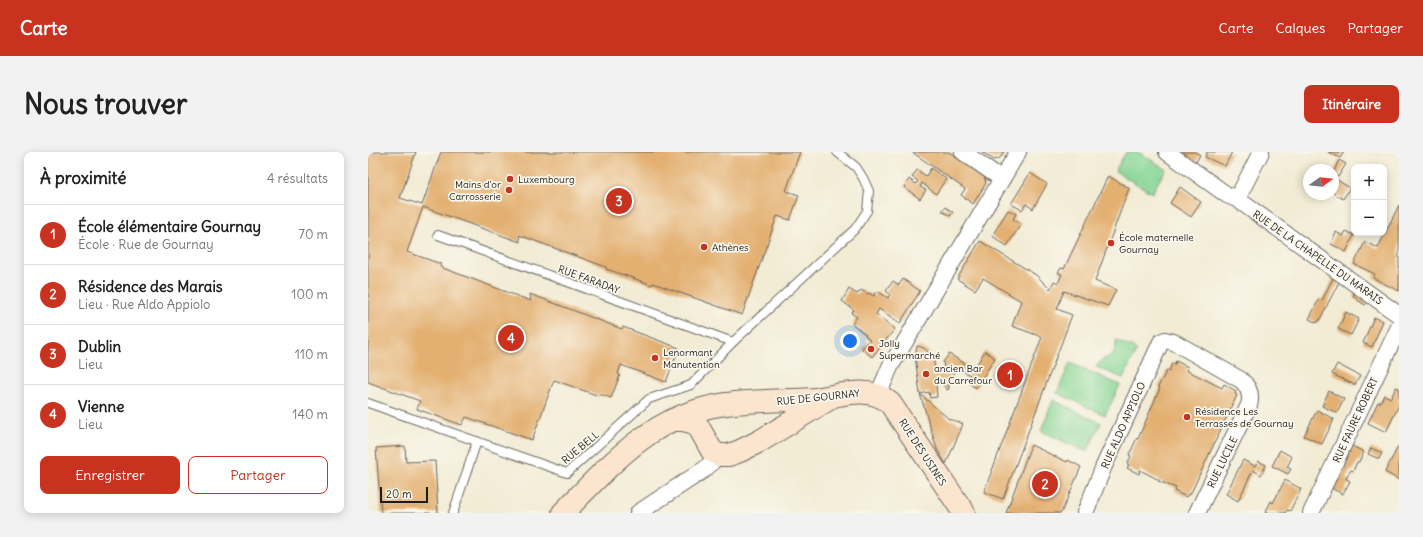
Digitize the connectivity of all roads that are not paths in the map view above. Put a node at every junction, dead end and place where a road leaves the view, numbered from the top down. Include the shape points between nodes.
1 (837, 152) edge
2 (963, 152) edge
3 (1018, 152) edge
4 (1167, 152) edge
5 (1261, 152) edge
6 (1002, 179) junction
7 (1238, 199) junction
8 (438, 235) dead end
9 (1399, 315) edge
10 (1399, 327) edge
11 (1165, 340) joint
12 (732, 342) junction
13 (878, 395) junction
14 (832, 397) junction
15 (368, 403) edge
16 (673, 420) junction
17 (477, 441) junction
18 (725, 453) junction
19 (453, 513) edge
20 (563, 513) edge
21 (638, 513) edge
22 (964, 513) edge
23 (1085, 513) edge
24 (1197, 513) edge
25 (1311, 513) edge

1 - 12 lane via 856,167 864,178 869,192 867,211 855,229
2 - 6 street
3 - 6 street
4 - 7 street, RUE DE LA CHAPELLE DU MARAIS via 1227,195
5 - 7 street
6 - 13 street via 890,367
7 - 9 street, RUE DE LA CHAPELLE DU MARAIS
8 - 12 lane, RUE FARADAY
10 - 25 street, RUE FAURE ROBERT
11 - 23 street, RUE ALDO APPIOLO via 1161,342
11 - 24 street, RUE LUCILE via 1174,342 1241,380 1246,384 1250,395 1249,405
12 - 17 lane, RUE BELL via 691,385 649,399 567,473
13 - 14 street, RUE DE GOURNAY via 862,392
13 - 22 street, RUE DES USINES via 895,408
14 - 16 street, RUE DE GOURNAY via 722,404
14 - 18 street via 760,441
15 - 17 lane, RUE BELL
16 - 18 street via 694,423 712,450
16 - 20 street, RUE DE GOURNAY via 648,434 628,450
17 - 19 lane
18 - 21 street via 705,470

